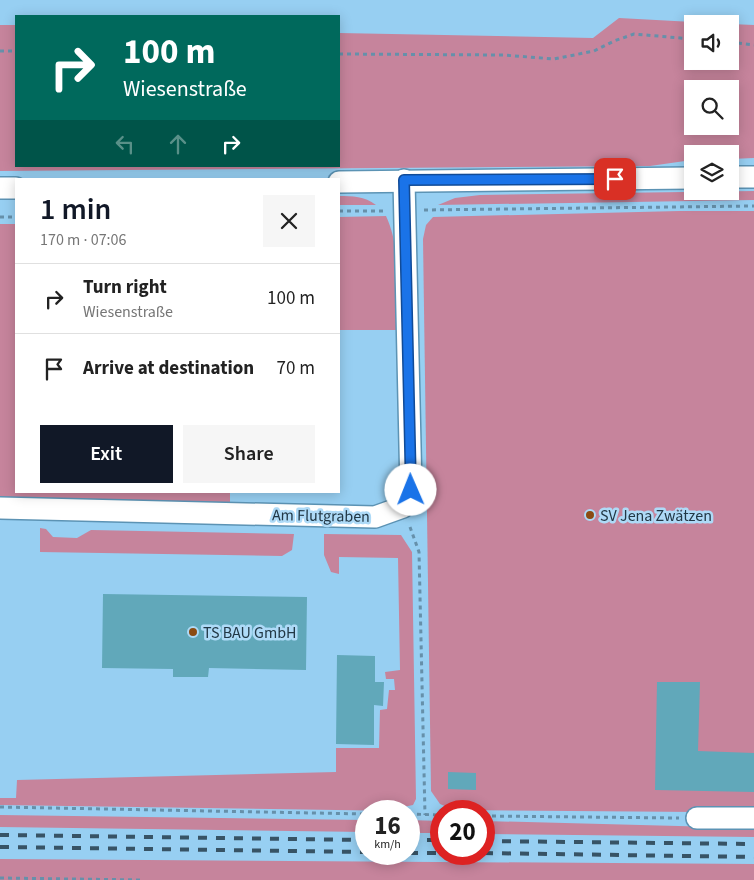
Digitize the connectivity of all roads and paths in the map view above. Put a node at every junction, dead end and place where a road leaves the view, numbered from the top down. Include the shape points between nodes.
1 (684, 38) edge
2 (739, 43) edge
3 (754, 44) edge
4 (0, 51) edge
5 (15, 51) edge
6 (340, 54) edge
7 (739, 177) edge
8 (754, 177) edge
9 (684, 178) edge
10 (404, 180) junction
11 (340, 182) edge
12 (0, 188) edge
13 (15, 188) edge
14 (754, 206) edge
15 (404, 210) junction
16 (340, 212) edge
17 (0, 217) edge
18 (15, 217) edge
19 (403, 507) junction
20 (0, 508) edge
21 (0, 807) edge
22 (355, 814) edge
23 (420, 815) edge
24 (425, 815) junction
25 (430, 815) edge
26 (495, 816) edge
27 (697, 818) joint
28 (754, 818) edge
29 (0, 878) edge
30 (144, 880) edge

1 - 6 path via 634,34 594,52 554,59 503,55
2 - 3 path
4 - 5 path
7 - 8 lane
9 - 10 lane
10 - 11 lane
10 - 15 lane
12 - 13 lane
14 - 15 path
15 - 16 path
15 - 19 lane via 411,490
17 - 18 path
19 - 20 lane, Am Flutgraben via 375,517
19 - 24 path via 419,552
21 - 22 path
23 - 24 path
24 - 25 path
26 - 27 path
27 - 28 lane
29 - 30 path

